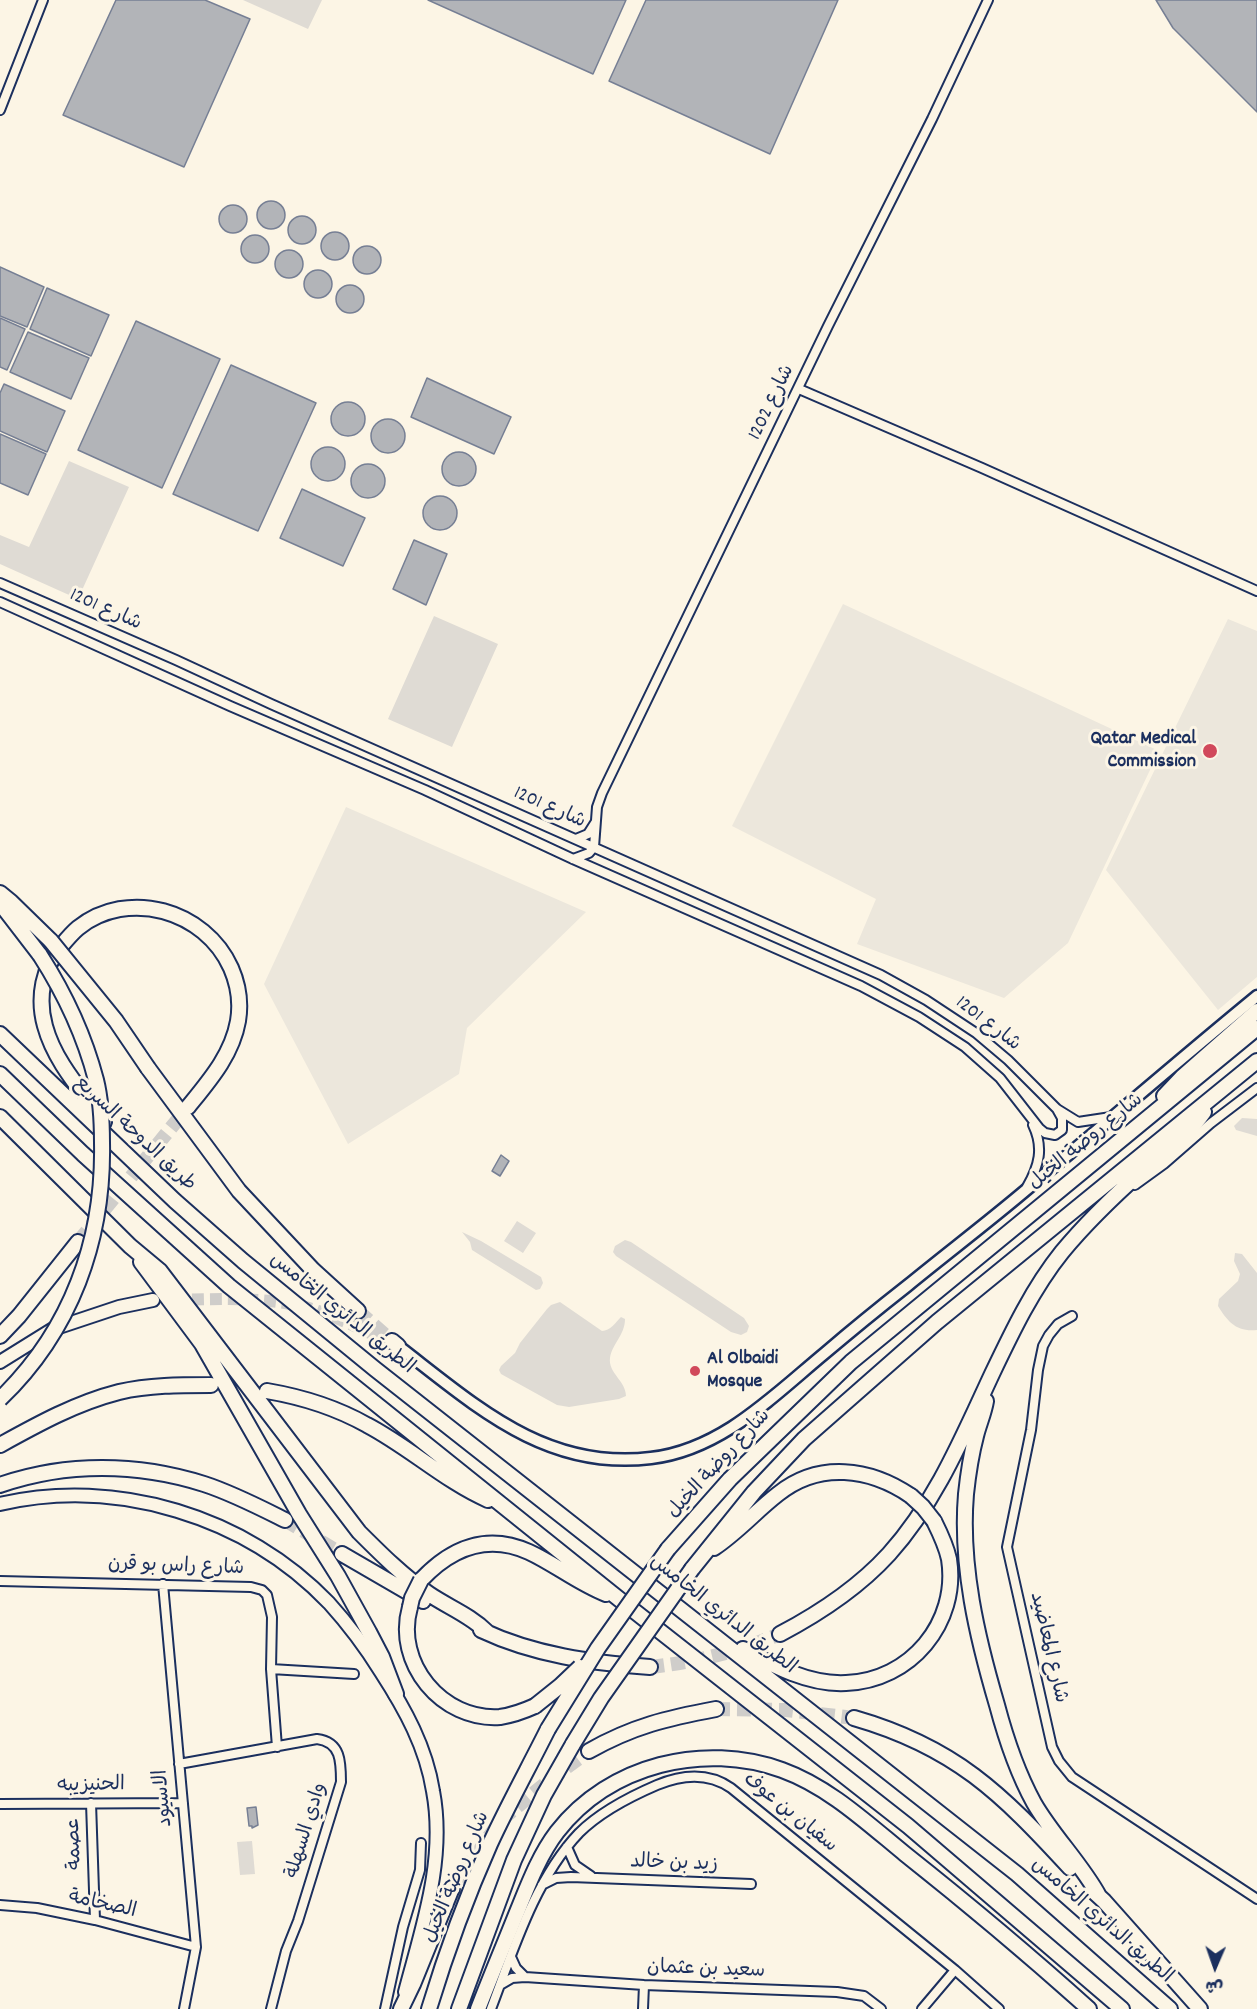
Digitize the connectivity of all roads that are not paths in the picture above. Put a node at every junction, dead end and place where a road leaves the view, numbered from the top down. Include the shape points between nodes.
1 (43, 0) edge
2 (988, 0) edge
3 (0, 110) edge
4 (798, 389) junction
5 (0, 584) edge
6 (1257, 591) edge
7 (0, 602) edge
8 (331, 731) junction
9 (325, 746) junction
10 (596, 822) junction
11 (574, 840) junction
12 (594, 847) junction
13 (573, 859) junction
14 (0, 893) edge
15 (0, 903) edge
16 (1257, 996) edge
17 (1257, 1011) edge
18 (1257, 1028) edge
19 (0, 1034) edge
20 (1257, 1061) edge
21 (0, 1074) edge
22 (1257, 1088) edge
23 (1215, 1095) junction
24 (1257, 1095) edge
25 (1245, 1098) junction
26 (188, 1107) tunnel mouth
27 (1057, 1109) junction
28 (0, 1117) edge
29 (1113, 1117) junction
30 (1030, 1118) junction
31 (1142, 1124) junction
32 (131, 1160) junction
33 (1025, 1191) junction
34 (1113, 1199) junction
35 (78, 1242) tunnel mouth
36 (130, 1246) junction
37 (243, 1261) joint
38 (153, 1300) dead end
39 (358, 1311) tunnel mouth
40 (1072, 1316) dead end
41 (0, 1336) edge
42 (393, 1343) tunnel mouth
43 (0, 1362) edge
44 (992, 1374) junction
45 (211, 1384) dead end
46 (267, 1391) dead end
47 (0, 1399) edge
48 (0, 1445) edge
49 (0, 1485) edge
50 (0, 1504) edge
51 (508, 1509) junction
52 (285, 1520) tunnel mouth
53 (342, 1554) tunnel mouth
54 (700, 1558) junction
55 (0, 1581) edge
56 (163, 1584) junction
57 (619, 1599) junction
58 (709, 1631) junction
59 (487, 1632) junction
60 (780, 1634) tunnel mouth
61 (598, 1648) junction
62 (650, 1667) tunnel mouth
63 (271, 1669) junction
64 (354, 1674) dead end
65 (396, 1694) junction
66 (716, 1709) tunnel mouth
67 (854, 1718) tunnel mouth
68 (277, 1747) junction
69 (590, 1751) tunnel mouth
70 (179, 1764) junction
71 (91, 1803) junction
72 (183, 1803) junction
73 (0, 1804) edge
74 (421, 1843) dead end
75 (567, 1847) junction
76 (595, 1878) junction
77 (751, 1884) dead end
78 (542, 1885) junction
79 (452, 1888) tunnel mouth
80 (1099, 1896) junction
81 (1257, 1899) edge
82 (0, 1905) edge
83 (95, 1920) junction
84 (196, 1947) junction
85 (511, 1956) junction
86 (955, 1970) junction
87 (525, 1977) junction
88 (500, 1985) junction
89 (644, 1985) junction
90 (184, 2009) edge
91 (271, 2009) edge
92 (385, 2009) edge
93 (400, 2009) edge
94 (429, 2009) edge
95 (459, 2009) edge
96 (478, 2009) edge
97 (490, 2009) edge
98 (643, 2009) edge
99 (881, 2009) edge
100 (922, 2009) edge
101 (999, 2009) edge
102 (1089, 2009) edge
103 (1122, 2009) edge
104 (1170, 2009) edge
105 (1200, 2009) edge

1 - 3 street
2 - 4 street, شارع 1202
4 - 6 street
4 - 10 street, شارع 1202 via 602,793
5 - 8 street, شارع 1201
7 - 9 street, شارع 1201
8 - 9 street
8 - 11 street, شارع 1201
9 - 13 street, شارع 1201
10 - 11 street via 588,834
10 - 12 street, شارع 1202
11 - 12 street, شارع 1201
12 - 13 street
12 - 27 street, شارع 1201 via 882,975 976,1033
13 - 30 street, شارع 1201 via 861,986 919,1017 986,1065 1010,1089
14 - 39 highway, bridge via 51,941 116,1021 238,1191
15 - 47 highway, bridge via 40,955 73,1013 96,1082 102,1132 99,1213 84,1268 64,1314 34,1362
16 - 29 street, شارع روضة الخيل
17 - 31 highway via 1182,1077
18 - 31 highway, شارع روضة الخيل
19 - 32 highway, طريق الدوحة السريع
20 - 23 highway
21 - 51 highway via 229,1286
22 - 25 street
23 - 34 highway via 1192,1127
23 - 54 highway via 937,1322 804,1439 753,1492
24 - 25 street
25 - 34 street via 1164,1164
26 - 32 highway via 220,1065 234,1038 239,1007 233,973 211,937 177,915 144,908 103,914 77,929 47,966 43,985 44,1024 68,1073
27 - 29 street, شارع 1201 via 1078,1122
27 - 30 street, شارع 1201 via 1063,1125 1055,1135 1045,1133
28 - 36 highway
29 - 33 street, شارع روضة الخيل
30 - 33 street, شارع 1201 via 1038,1134 1040,1155
31 - 61 highway, شارع روضة الخيل, bridge via 851,1362 730,1479 668,1549
32 - 37 highway, طريق الدوحة السريع
33 - 42 street, شارع روضة الخيل via 755,1413 718,1436 651,1458 579,1456 537,1441 493,1418
34 - 44 highway via 1062,1252 1046,1275
35 - 41 highway
36 - 59 highway via 160,1271 359,1532 416,1585
36 - 65 highway via 202,1344 338,1576 382,1657
37 - 58 highway, الطريق الدائري الخامس
38 - 43 main road via 110,1309 53,1329
40 - 81 street, شارع المعاضيد via 1058,1324 1043,1346 1007,1547 1052,1747 1072,1777
44 - 60 highway via 955,1452 912,1525 889,1554 827,1607
44 - 80 highway via 972,1452 966,1495 964,1532 975,1617 988,1676 1016,1764 1045,1821
45 - 48 highway via 120,1392 68,1410
46 - 51 highway via 334,1408 369,1425 467,1491
49 - 52 highway via 73,1469 154,1472 231,1494
50 - 65 main road via 63,1495 111,1497 159,1505 228,1531 292,1570 328,1602
51 - 57 highway
53 - 59 highway
54 - 58 highway, bridge via 733,1535 778,1493 815,1475 835,1472 875,1477 911,1496 934,1521 948,1558 948,1599 933,1636 905,1665 868,1681 845,1683 785,1671
54 - 95 highway, bridge via 600,1698 544,1795 514,1860
55 - 56 street, شارع راس بو قرن
56 - 63 street, شارع راس بو قرن via 262,1590 272,1617
56 - 70 street, الاسيود
57 - 61 highway, bridge via 585,1586 529,1552 485,1544 456,1551 443,1559 421,1580 410,1607 409,1645 422,1678 448,1704 481,1716 499,1717 535,1706
57 - 103 highway via 908,1826
58 - 104 highway, الطريق الدائري الخامس via 1017,1874
59 - 62 highway via 563,1657
61 - 94 highway, شارع روضة الخيل, bridge via 548,1729 491,1842 449,1946
63 - 64 street
63 - 68 street, شارع راس بو قرن
65 - 93 main road via 427,1761 437,1827 432,1886
66 - 69 highway via 644,1724
67 - 80 highway via 909,1737 968,1769 1006,1801
68 - 70 street, وادي السهلة
68 - 91 street, وادي السهلة via 317,1738 330,1743 340,1758 341,1782
70 - 72 street, الاسيود
71 - 72 street, الحنيزيبه
71 - 73 street, الحنيزيبه
71 - 83 street, عصمة
72 - 84 street, الاسيود
74 - 92 street, شارع روضة الخيل via 420,1870
75 - 76 street via 575,1865
75 - 78 street, سفيان بن عوف
75 - 86 street, سفيان بن عوف via 606,1812 646,1790 681,1778 712,1778 731,1788
76 - 77 street, زيد بن خالد
76 - 78 street, زيد بن خالد via 556,1878
78 - 85 street, سفيان بن عوف
79 - 93 highway
80 - 105 highway
82 - 83 street, الصخامة
83 - 84 street, الصخامة
84 - 90 street, الاسيود
85 - 87 street
85 - 88 street, سفيان بن عوف
86 - 100 street
86 - 101 street, سفيان بن عوف
87 - 88 street, سعيد بن عثمان via 512,1978
87 - 89 street, سعيد بن عثمان
88 - 97 street, سفيان بن عوف
89 - 98 street
89 - 99 street, سعيد بن عثمان via 837,1992 864,1996
96 - 102 highway via 531,1879 558,1830 588,1801 620,1779 664,1763 713,1758 755,1762 783,1770 844,1805 1002,1932

